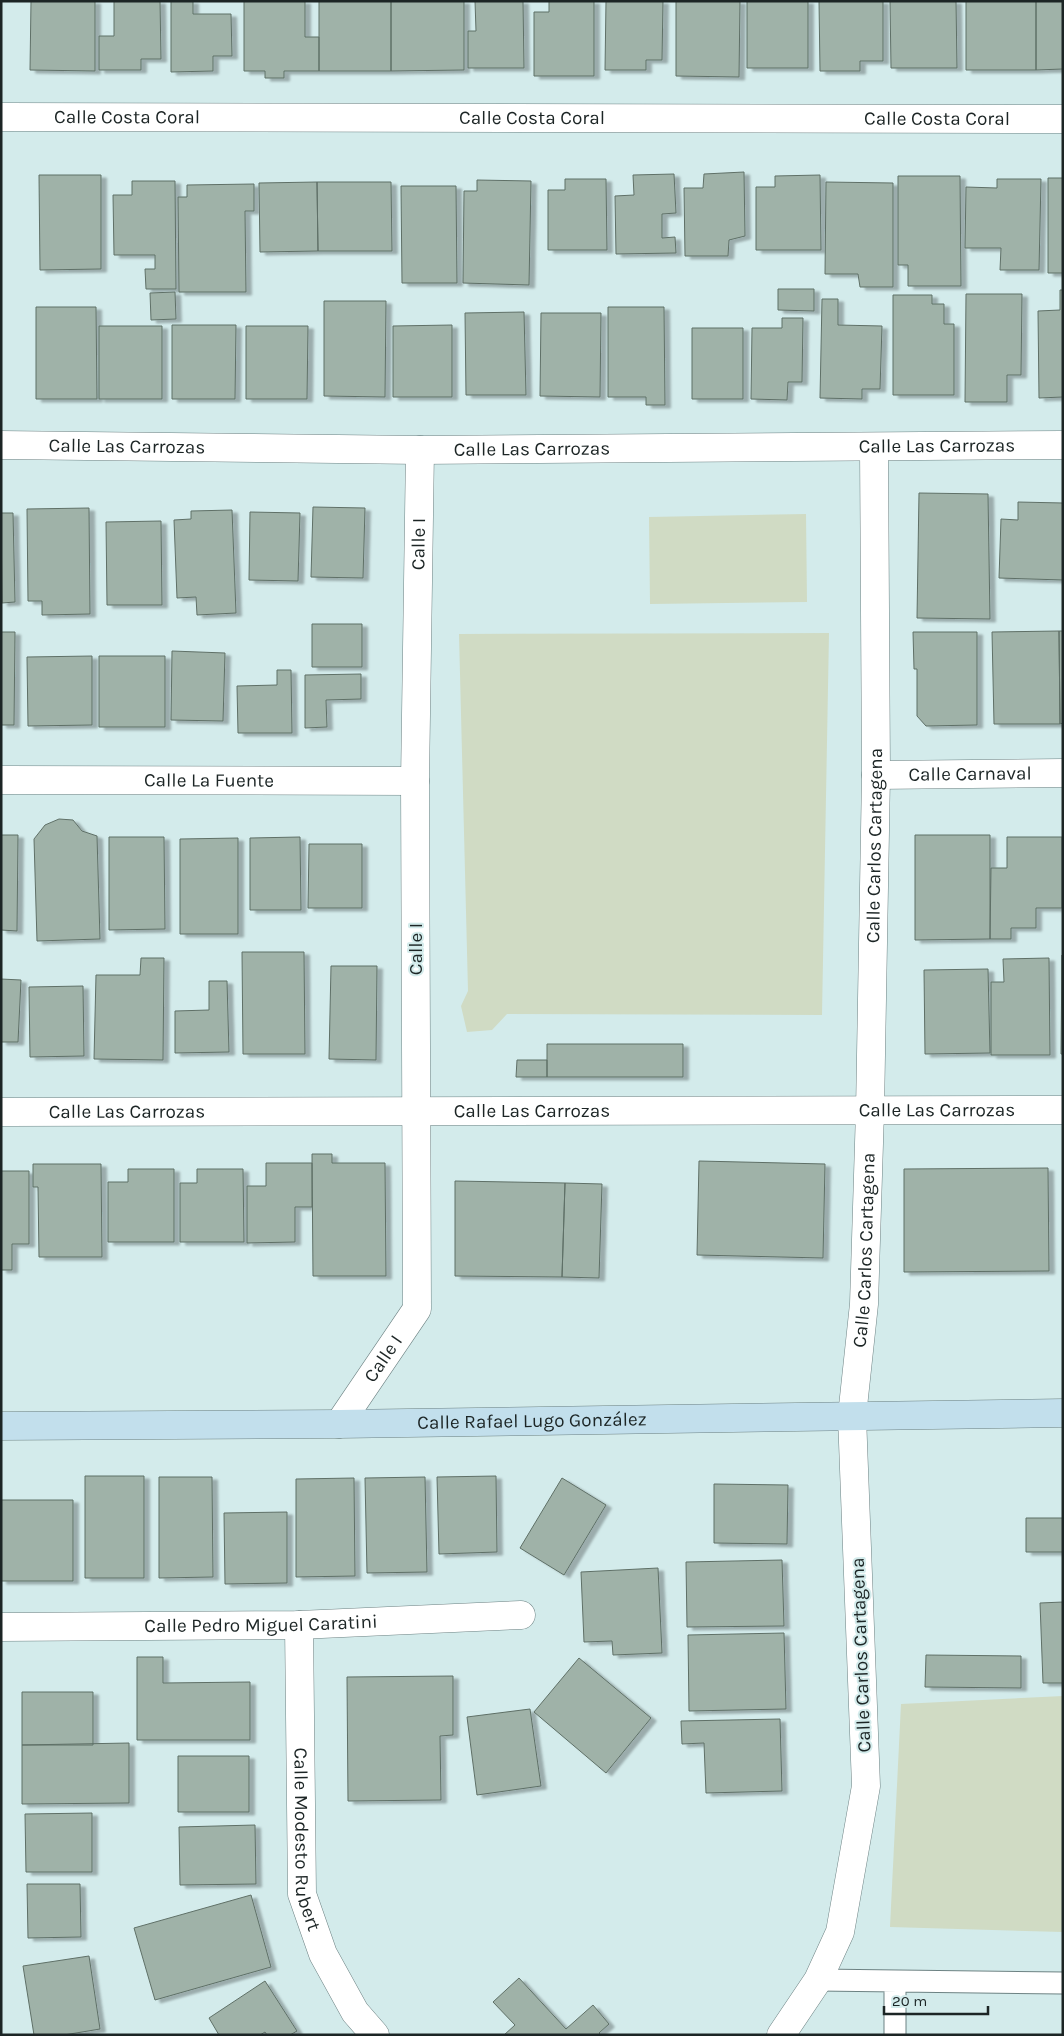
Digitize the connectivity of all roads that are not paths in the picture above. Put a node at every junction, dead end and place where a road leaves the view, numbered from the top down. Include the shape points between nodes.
1 (1, 117) edge
2 (1063, 119) edge
3 (1, 445) edge
4 (1063, 445) edge
5 (874, 448) junction
6 (420, 450) junction
7 (1063, 773) edge
8 (876, 775) junction
9 (1, 780) edge
10 (415, 781) junction
11 (1063, 1110) edge
12 (870, 1111) junction
13 (1, 1112) edge
14 (417, 1112) junction
15 (1063, 1413) edge
16 (852, 1416) junction
17 (339, 1424) junction
18 (1, 1426) edge
19 (521, 1615) dead end
20 (299, 1625) junction
21 (1, 1627) edge
22 (818, 1980) junction
23 (895, 1981) junction
24 (1063, 1983) edge
25 (375, 2035) edge
26 (781, 2035) edge
27 (894, 2035) edge

1 - 2 street, Calle Costa Coral
3 - 6 street, Calle Las Carrozas
4 - 5 street, Calle Las Carrozas
5 - 6 street, Calle Las Carrozas
5 - 8 street, Calle Carlos Cartagena
6 - 10 street, Calle I
7 - 8 street, Calle Carnaval
8 - 12 street, Calle Carlos Cartagena
9 - 10 street, Calle La Fuente
10 - 14 street, Calle I
11 - 12 street, Calle Las Carrozas
12 - 14 street, Calle Las Carrozas
12 - 16 street, Calle Carlos Cartagena via 864,1304
13 - 14 street, Calle Las Carrozas
14 - 17 street, Calle I via 417,1309
15 - 16 street, Calle Rafael Lugo González
16 - 17 street, Calle Rafael Lugo González
16 - 22 street, Calle Carlos Cartagena via 866,1786 840,1932
17 - 18 street, Calle Rafael Lugo González
19 - 20 street, Calle Pedro Miguel Caratini
20 - 21 street, Calle Pedro Miguel Caratini
20 - 25 street, Calle Modesto Rubert via 302,1894 323,1954 355,2012
22 - 23 lane
22 - 26 street, Calle Carlos Cartagena
23 - 24 lane
23 - 27 lane

